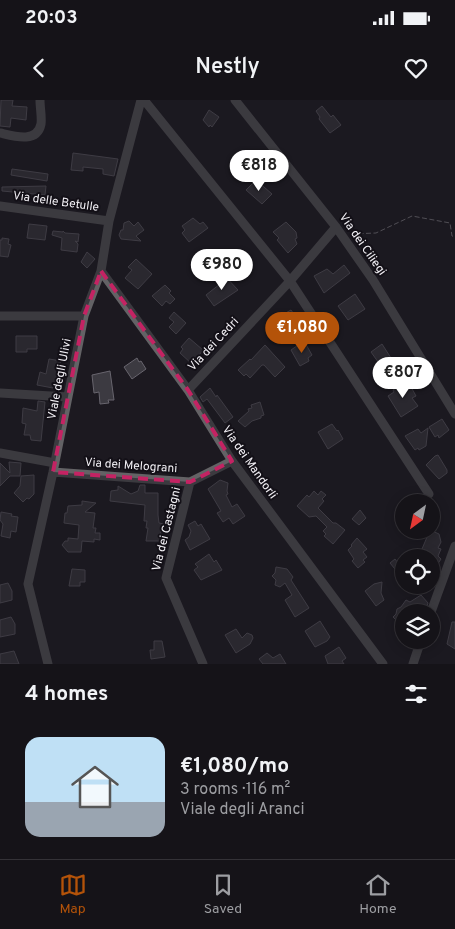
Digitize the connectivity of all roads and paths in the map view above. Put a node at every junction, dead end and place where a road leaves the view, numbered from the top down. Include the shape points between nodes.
1 (40, 100) edge
2 (142, 100) edge
3 (235, 100) edge
4 (0, 133) edge
5 (0, 206) edge
6 (109, 221) junction
7 (339, 231) junction
8 (455, 237) edge
9 (100, 272) junction
10 (290, 281) junction
11 (0, 316) edge
12 (84, 316) junction
13 (188, 390) junction
14 (0, 393) edge
15 (68, 397) junction
16 (455, 414) edge
17 (0, 452) edge
18 (232, 461) junction
19 (54, 467) junction
20 (190, 482) junction
21 (429, 494) dead end
22 (455, 546) edge
23 (434, 604) edge
24 (418, 649) edge
25 (48, 664) edge
26 (203, 664) edge
27 (383, 664) edge
28 (413, 664) edge

1 - 4 street via 41,125 37,133 19,138
2 - 6 street, Viale degli Ulivi
2 - 10 street
3 - 7 street, Via dei Ciliegi
5 - 6 street, Via delle Betulle
6 - 9 street, Viale degli Ulivi
7 - 8 path via 376,233 412,216 450,223
7 - 10 street, Via dei Cedri
7 - 16 street, Via dei Ciliegi
9 - 12 street, Viale degli Ulivi
9 - 13 street, Via dei Mandorli
10 - 13 street, Via dei Cedri
10 - 21 street
11 - 12 street
12 - 15 street, Viale degli Ulivi
13 - 18 street, Via dei Mandorli
14 - 15 street
15 - 19 street, Viale degli Ulivi
17 - 19 street, Via dei Melograni
18 - 20 street, Via dei Melograni
18 - 27 street, Via dei Mandorli
19 - 20 street, Via dei Melograni
19 - 25 street, Viale degli Ulivi via 28,584
20 - 26 street, Via dei Castagni via 166,578
22 - 23 street
24 - 28 street

